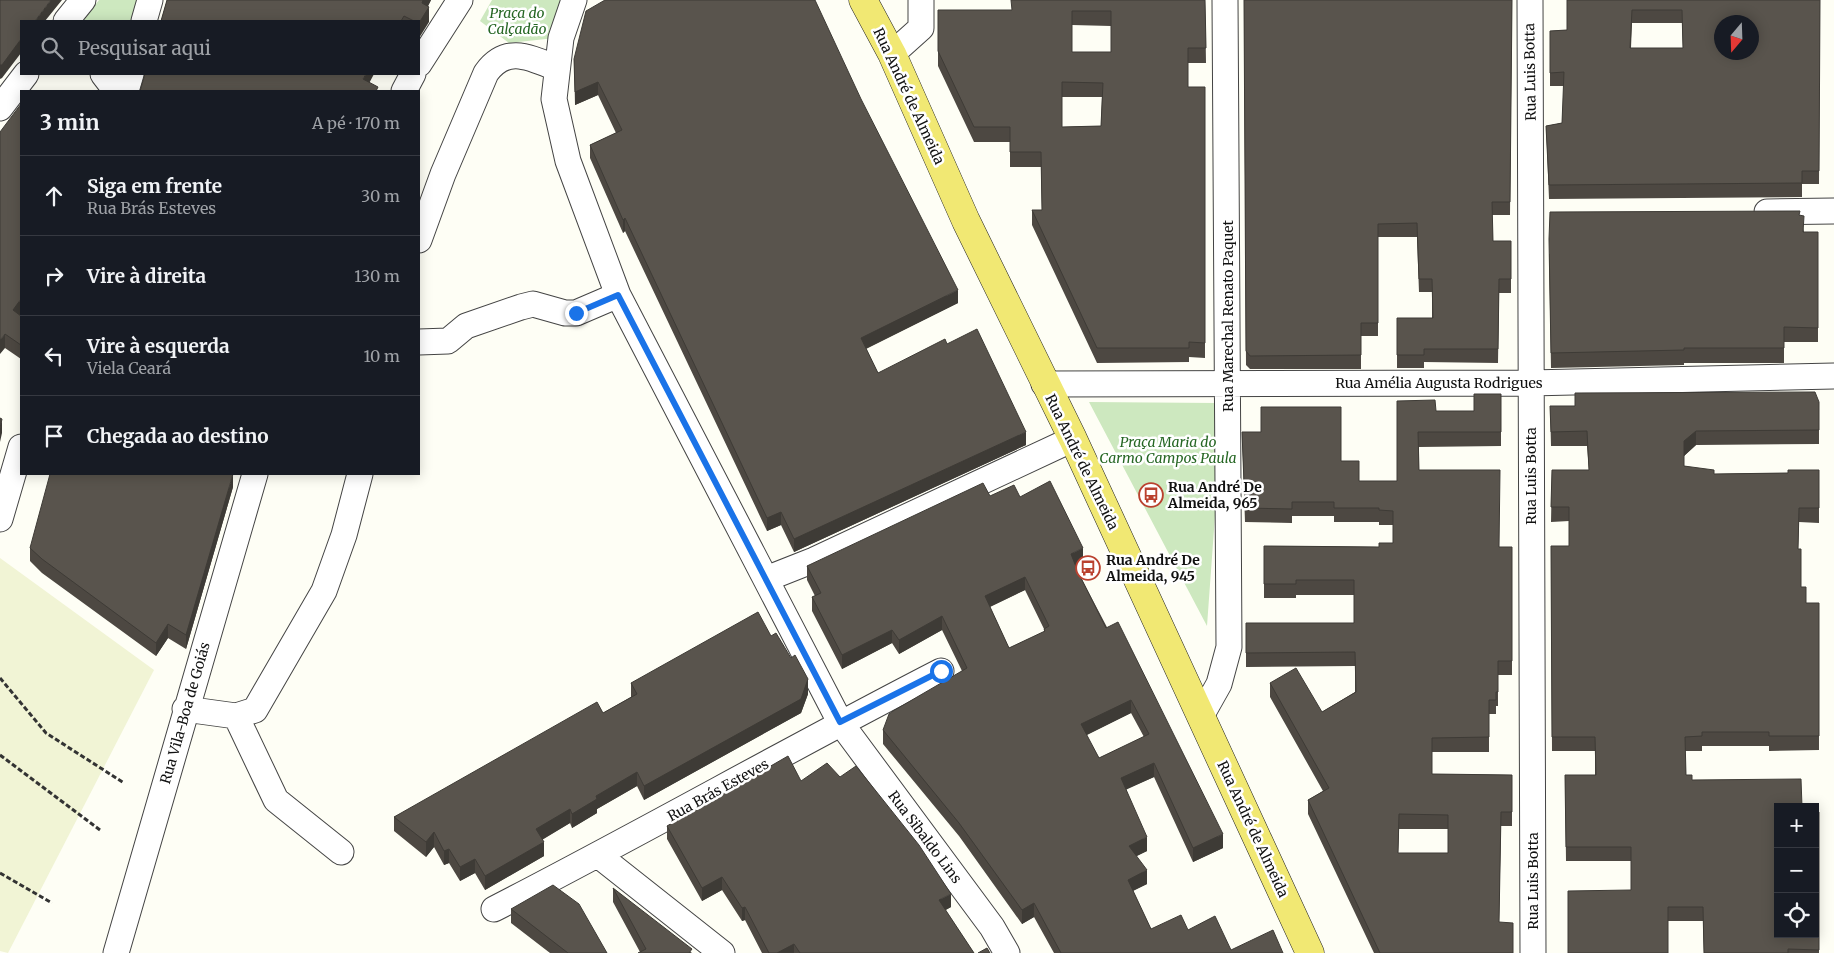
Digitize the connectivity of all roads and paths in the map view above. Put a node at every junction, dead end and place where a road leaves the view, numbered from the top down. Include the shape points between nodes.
1 (83, 0) edge
2 (150, 0) edge
3 (460, 0) edge
4 (574, 0) edge
5 (863, 0) edge
6 (920, 0) edge
7 (1225, 0) edge
8 (1530, 0) edge
9 (67, 20) edge
10 (144, 20) edge
11 (892, 54) junction
12 (420, 62) edge
13 (556, 68) junction
14 (25, 75) edge
15 (105, 75) edge
16 (130, 75) edge
17 (412, 75) edge
18 (115, 90) edge
19 (126, 90) edge
20 (405, 90) edge
21 (0, 108) edge
22 (1834, 211) edge
23 (1746, 212) edge
24 (420, 237) edge
25 (618, 295) junction
26 (420, 342) edge
27 (1834, 376) edge
28 (1530, 383) junction
29 (1044, 384) junction
30 (1229, 384) junction
31 (1073, 439) junction
32 (20, 450) edge
33 (255, 475) edge
34 (360, 475) edge
35 (0, 520) edge
36 (766, 580) junction
37 (941, 671) dead end
38 (0, 678) edge
39 (185, 710) junction
40 (236, 716) junction
41 (1201, 716) junction
42 (840, 722) junction
43 (0, 755) edge
44 (124, 783) dead end
45 (100, 830) dead end
46 (341, 852) dead end
47 (598, 855) junction
48 (0, 873) edge
49 (52, 904) dead end
50 (494, 909) dead end
51 (116, 953) edge
52 (722, 953) edge
53 (1007, 953) edge
54 (1310, 953) edge
55 (1533, 953) edge

1 - 9 street
2 - 10 street
3 - 12 street
4 - 13 street, Rua Sibaldo Lins via 561,38
5 - 11 main road, Rua André de Almeida
6 - 11 street via 921,28
7 - 30 street, Rua Marechal Renato Paquet
8 - 28 street, Rua Luis Botta via 1541,213
11 - 29 main road, Rua André de Almeida via 966,221
13 - 24 street via 530,57 505,56 494,63 486,73
13 - 25 street, Rua Sibaldo Lins via 554,99 568,161
14 - 21 street
15 - 18 street
16 - 19 street
17 - 20 street
22 - 23 street
25 - 26 street via 576,313 533,304 472,323 448,341
25 - 36 street, Rua Sibaldo Lins
27 - 28 street, Rua Amélia Augusta Rodrigues
28 - 30 street, Rua Amélia Augusta Rodrigues
28 - 55 street, Rua Luis Botta
29 - 30 street, Rua Amélia Augusta Rodrigues
29 - 31 main road, Rua André de Almeida
30 - 41 street, Rua Marechal Renato Paquet via 1229,647 1219,684
31 - 36 street
31 - 41 main road, Rua André de Almeida
32 - 35 street
33 - 39 street, Rua Vila-Boa de Goiás
34 - 40 street via 344,535 324,591 255,710
36 - 42 street, Rua Sibaldo Lins
37 - 42 street, Rua Brás Esteves
38 - 44 path via 46,733
39 - 40 street
39 - 51 street, Rua Vila-Boa de Goiás
40 - 46 street via 276,800
41 - 54 main road, Rua André de Almeida
42 - 47 street, Rua Brás Esteves
42 - 53 street, Rua Sibaldo Lins via 992,927
43 - 45 path
47 - 50 street, Rua Brás Esteves
47 - 52 street
48 - 49 path

